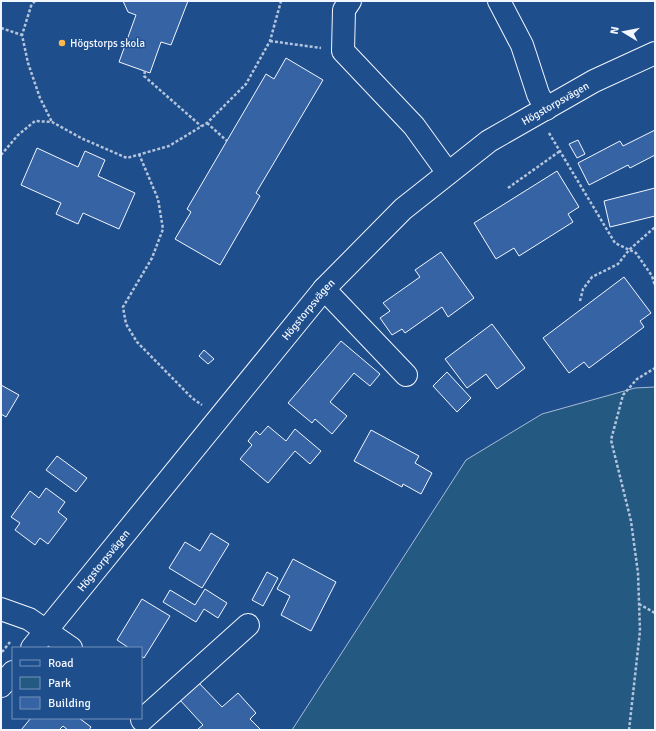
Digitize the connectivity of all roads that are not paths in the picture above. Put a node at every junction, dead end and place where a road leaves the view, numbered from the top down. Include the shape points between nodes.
1 (350, 1) edge
2 (499, 1) edge
3 (655, 53) edge
4 (541, 111) junction
5 (448, 173) junction
6 (324, 289) junction
7 (406, 375) dead end
8 (1, 609) edge
9 (248, 625) dead end
10 (47, 630) junction
11 (33, 647) edge
12 (70, 647) edge
13 (12, 673) edge
14 (1, 686) edge
15 (144, 723) edge

1 - 5 street via 344,10 343,51 414,126
2 - 4 street via 522,45
3 - 4 street, Högstorpsvägen via 594,81
4 - 5 street, Högstorpsvägen via 489,141
5 - 6 street, Högstorpsvägen via 403,208
6 - 7 street
6 - 10 street, Högstorpsvägen
8 - 10 street via 29,619
9 - 15 street
10 - 11 street, Högstorpsvägen
10 - 12 street
13 - 14 street

